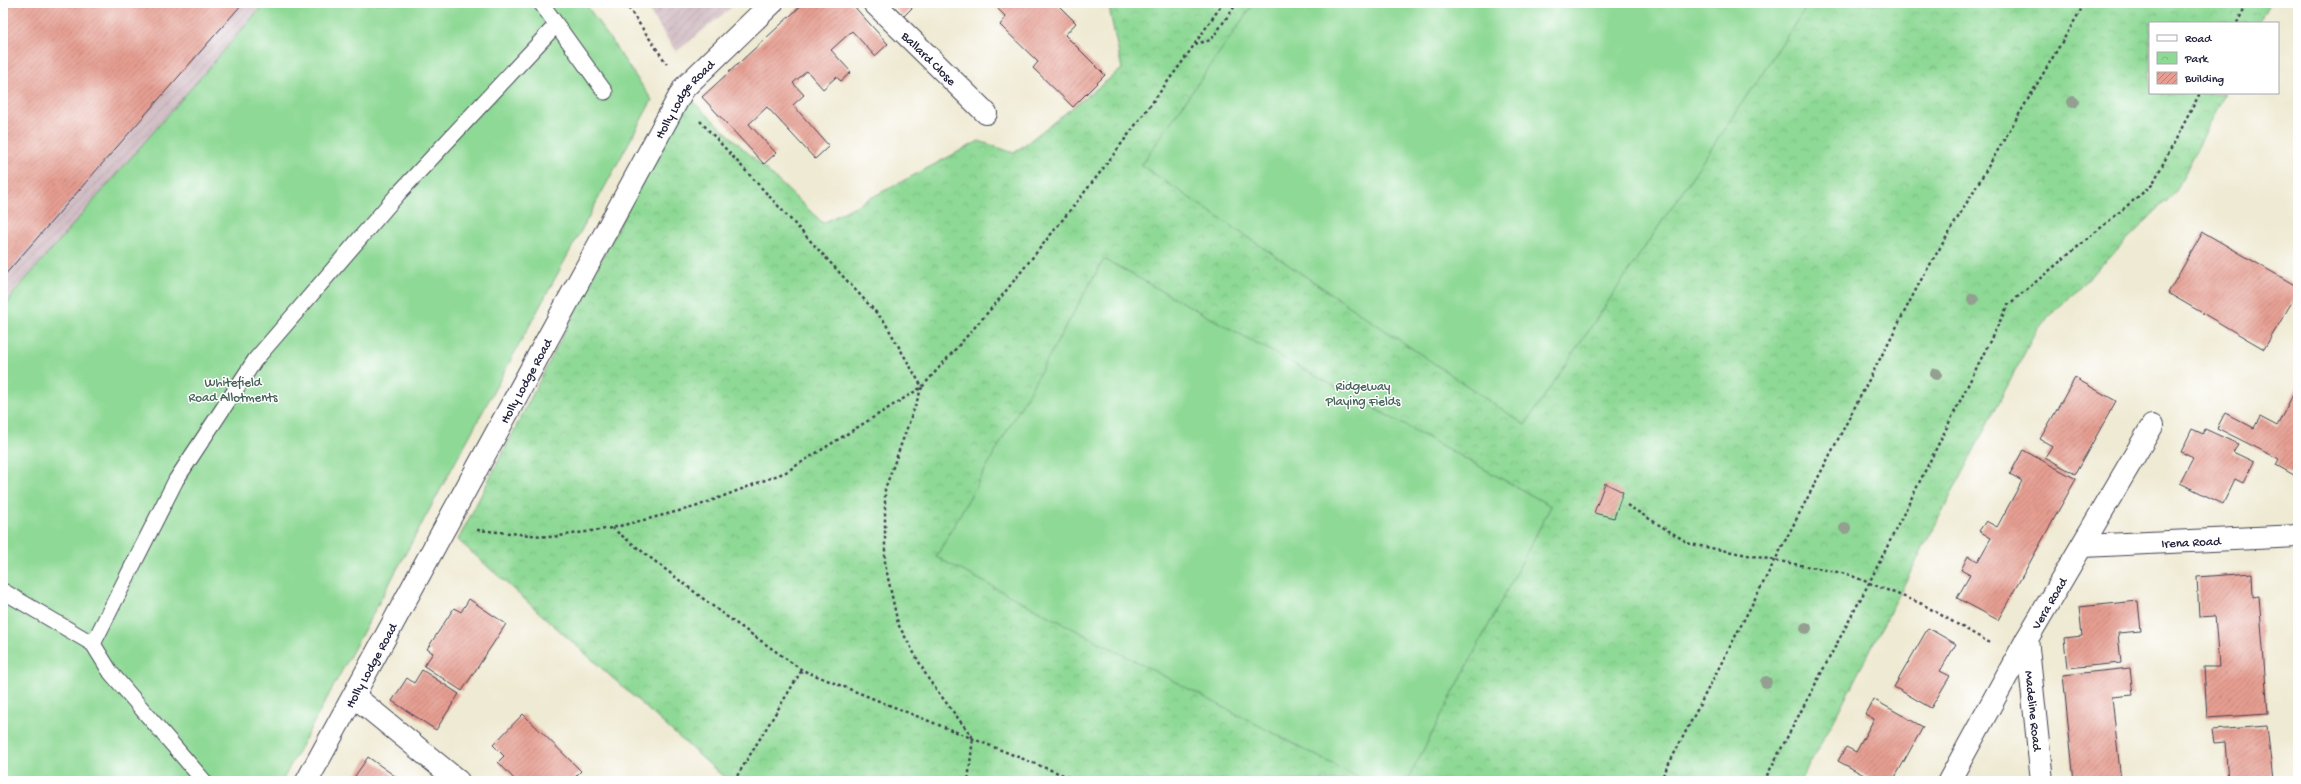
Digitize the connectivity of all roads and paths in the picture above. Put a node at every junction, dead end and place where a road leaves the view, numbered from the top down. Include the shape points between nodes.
1 (541, 3) edge
2 (625, 3) edge
3 (772, 3) edge
4 (874, 3) edge
5 (1223, 3) edge
6 (1237, 3) edge
7 (2085, 3) edge
8 (2247, 3) edge
9 (2238, 22) edge
10 (556, 25) junction
11 (1195, 44) junction
12 (684, 88) junction
13 (605, 92) dead end
14 (2199, 94) edge
15 (986, 113) dead end
16 (922, 387) junction
17 (2152, 426) dead end
18 (1627, 505) dead end
19 (444, 527) junction
20 (612, 528) junction
21 (2298, 536) edge
22 (2083, 546) junction
23 (1775, 561) junction
24 (1869, 582) junction
25 (3, 591) edge
26 (2027, 639) junction
27 (93, 644) junction
28 (2016, 658) junction
29 (802, 670) junction
30 (354, 696) junction
31 (973, 738) junction
32 (204, 781) edge
33 (307, 781) edge
34 (458, 781) edge
35 (734, 781) edge
36 (968, 781) edge
37 (1078, 781) edge
38 (1660, 781) edge
39 (1764, 781) edge
40 (1949, 781) edge
41 (2042, 781) edge

1 - 10 lane
2 - 12 path
3 - 12 street, Holly Lodge Road
4 - 15 street, Ballard Close
5 - 11 path
6 - 11 path via 1211,40
7 - 23 path via 1921,280
8 - 9 path
10 - 13 lane
10 - 27 lane via 398,194 255,360 176,480
11 - 16 path via 1099,174 997,302
12 - 16 path via 694,115 884,321
12 - 19 street, Holly Lodge Road
14 - 24 path via 2152,185 2008,305
16 - 20 path via 786,472 695,507
16 - 31 path via 885,489 885,564 898,624 929,680
17 - 22 street, Vera Road
18 - 23 path via 1690,544
19 - 20 path via 552,537
19 - 30 street, Holly Lodge Road
20 - 29 path via 723,614
21 - 22 street, Irena Road
22 - 26 street, Vera Road
23 - 24 path via 1847,574
23 - 38 path
24 - 28 path via 1922,604
24 - 39 path
25 - 27 lane
26 - 28 street, Vera Road
26 - 41 street, Madeline Road
27 - 32 lane via 111,673
28 - 40 street, Vera Road
29 - 31 path
29 - 35 path
30 - 33 street, Holly Lodge Road
30 - 34 street
31 - 36 path
31 - 37 path

